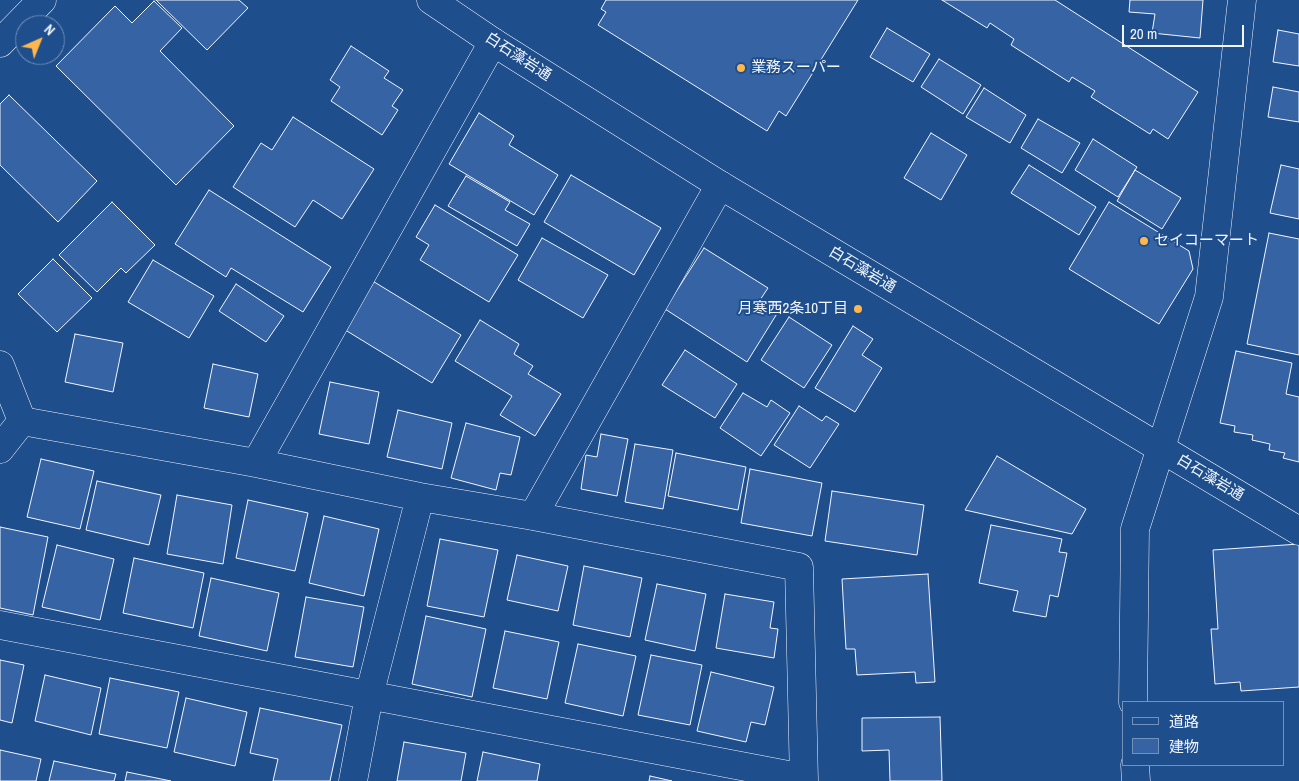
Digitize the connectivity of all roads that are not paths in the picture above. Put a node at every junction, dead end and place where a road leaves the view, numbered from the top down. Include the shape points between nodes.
1 (42, 0) edge
2 (431, 0) edge
3 (1242, 0) edge
4 (493, 42) junction
5 (0, 43) edge
6 (720, 185) junction
7 (0, 365) edge
8 (22, 421) junction
9 (0, 449) edge
10 (1160, 449) junction
11 (256, 463) junction
12 (420, 497) junction
13 (533, 516) junction
14 (1299, 531) edge
15 (0, 625) edge
16 (368, 696) junction
17 (1133, 701) edge
18 (1135, 766) edge
19 (804, 779) edge
20 (353, 781) edge
21 (1136, 781) edge

1 - 5 street
2 - 4 street, 白石藻岩通
3 - 10 street via 1210,297
4 - 6 street, 白石藻岩通
4 - 11 street
6 - 10 street, 白石藻岩通
6 - 13 street
7 - 8 street
8 - 9 street
8 - 11 street
10 - 14 street, 白石藻岩通
10 - 17 street via 1134,529
11 - 12 street
12 - 13 street
12 - 16 street
13 - 19 street via 799,568
15 - 16 street
16 - 19 street
16 - 20 street
18 - 21 street

